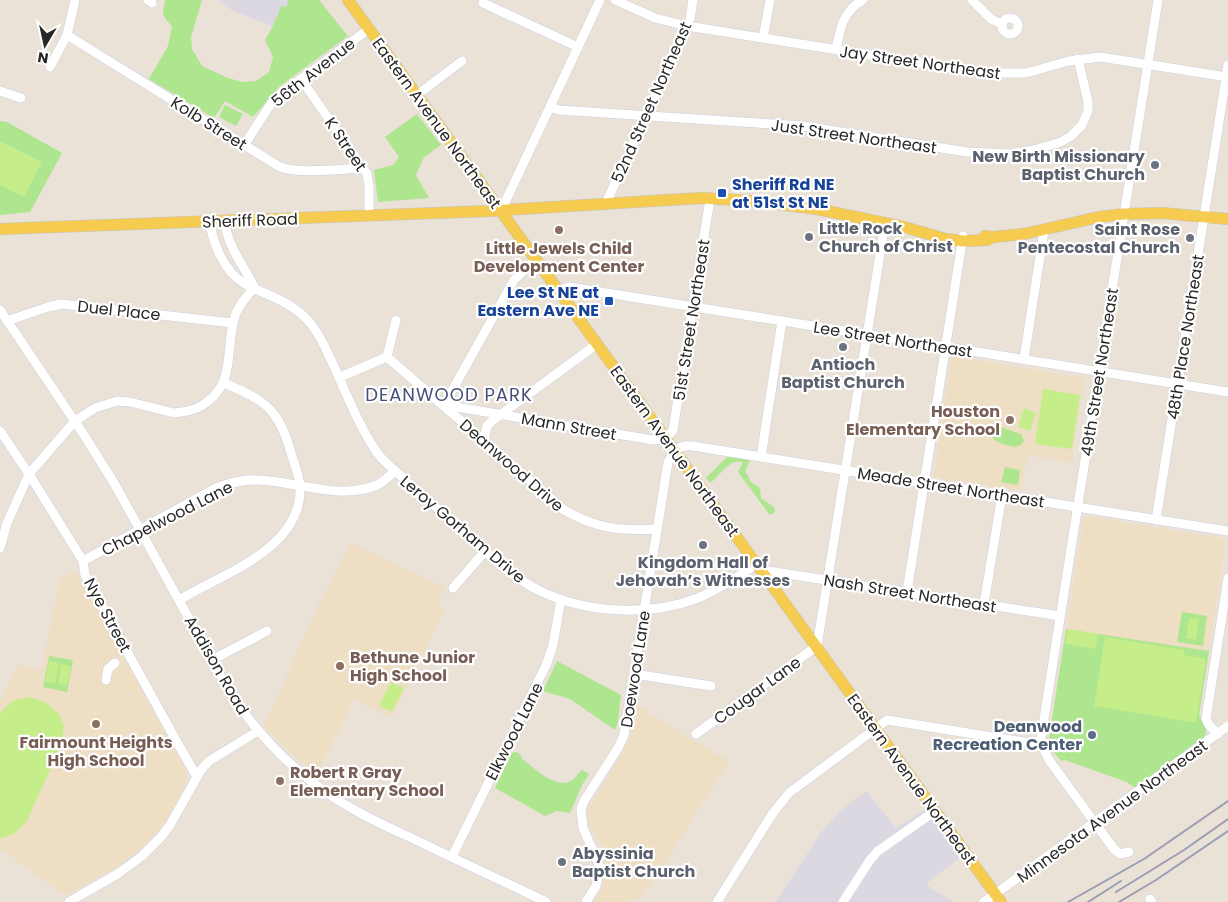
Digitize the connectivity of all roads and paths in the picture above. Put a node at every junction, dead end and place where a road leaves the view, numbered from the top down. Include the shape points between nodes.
1 (75, 0) edge
2 (348, 0) edge
3 (600, 0) edge
4 (615, 0) edge
5 (693, 0) edge
6 (770, 0) edge
7 (863, 0) edge
8 (972, 0) edge
9 (1158, 0) edge
10 (483, 3) dead end
11 (1002, 24) dead end
12 (687, 26) junction
13 (369, 28) junction
14 (67, 35) junction
15 (763, 38) junction
16 (578, 48) junction
17 (836, 50) junction
18 (1078, 59) junction
19 (462, 61) dead end
20 (1148, 64) junction
21 (1228, 66) edge
22 (50, 67) dead end
23 (1227, 77) edge
24 (300, 79) junction
25 (0, 91) edge
26 (417, 95) junction
27 (20, 98) dead end
28 (550, 107) junction
29 (645, 116) junction
30 (245, 144) junction
31 (363, 168) junction
32 (710, 199) junction
33 (606, 203) junction
34 (500, 210) junction
35 (369, 216) junction
36 (1124, 216) junction
37 (1204, 219) junction
38 (1228, 219) edge
39 (225, 221) junction
40 (210, 222) junction
41 (885, 223) junction
42 (1228, 224) edge
43 (0, 229) edge
44 (1044, 231) junction
45 (963, 238) junction
46 (535, 260) junction
47 (254, 287) junction
48 (558, 290) junction
49 (692, 307) junction
50 (0, 310) edge
51 (396, 320) dead end
52 (7, 321) junction
53 (782, 321) junction
54 (233, 323) junction
55 (867, 334) junction
56 (597, 344) junction
57 (946, 347) junction
58 (387, 357) junction
59 (1024, 359) junction
60 (1100, 372) junction
61 (340, 377) junction
62 (224, 383) junction
63 (1178, 384) junction
64 (1228, 392) edge
65 (444, 405) junction
66 (502, 415) junction
67 (75, 421) junction
68 (0, 431) edge
69 (666, 439) junction
70 (484, 441) junction
71 (674, 451) junction
72 (761, 457) junction
73 (845, 470) junction
74 (395, 471) junction
75 (29, 474) junction
76 (924, 483) junction
77 (300, 486) junction
78 (1002, 495) junction
79 (1078, 507) junction
80 (1156, 520) junction
81 (657, 529) junction
82 (141, 530) junction
83 (1228, 531) edge
84 (0, 542) edge
85 (486, 550) junction
86 (83, 561) junction
87 (759, 567) junction
88 (1228, 578) edge
89 (828, 580) junction
90 (452, 588) dead end
91 (907, 592) junction
92 (561, 599) junction
93 (179, 600) junction
94 (984, 604) junction
95 (644, 610) junction
96 (1060, 616) junction
97 (267, 631) dead end
98 (1218, 642) junction
99 (1228, 644) edge
100 (817, 646) junction
101 (212, 660) junction
102 (115, 663) dead end
103 (634, 674) junction
104 (106, 680) dead end
105 (711, 686) dead end
106 (1228, 726) edge
107 (876, 728) junction
108 (258, 731) junction
109 (696, 734) dead end
110 (1218, 734) junction
111 (1042, 745) junction
112 (197, 777) junction
113 (935, 811) junction
114 (1095, 822) junction
115 (1129, 852) dead end
116 (452, 857) junction
117 (998, 898) edge
118 (75, 901) edge
119 (546, 902) edge
120 (586, 902) edge
121 (717, 902) edge
122 (843, 902) edge
123 (984, 902) edge

1 - 14 street
2 - 13 main road, Eastern Avenue Northeast
3 - 16 street
4 - 12 street, Jay Street Northeast via 655,18
5 - 12 street, 52nd Street Northeast
6 - 15 street
7 - 17 street via 844,18
8 - 11 street via 991,19
9 - 20 street, 49th Street Northeast
10 - 16 street
12 - 15 street, Jay Street Northeast
12 - 29 street, 52nd Street Northeast
13 - 24 street, 56th Avenue
13 - 26 main road, Eastern Avenue Northeast
14 - 22 street
14 - 30 street, Kolb Street
15 - 17 street, Jay Street Northeast
16 - 28 street
17 - 18 street, Jay Street Northeast via 997,74 1026,73
18 - 20 street, Jay Street Northeast via 1100,57
18 - 29 street, Just Street Northeast via 1088,102 1082,125 1061,142 1017,153 974,153 803,126
19 - 26 street
20 - 23 street, Jay Street Northeast
20 - 36 street, 49th Street Northeast
21 - 23 street, 48th Place Northeast
23 - 37 street, 48th Place Northeast
24 - 30 street, 56th Avenue via 271,102
24 - 31 street, K Street
25 - 27 street
26 - 34 main road, Eastern Avenue Northeast
28 - 29 street, Just Street Northeast
28 - 34 street
29 - 33 street, 52nd Street Northeast
30 - 31 street, Kolb Street via 284,168
31 - 35 street, K Street via 369,181
32 - 33 main road, Sheriff Road
32 - 41 main road, Sheriff Road via 793,205
32 - 49 street, 51st Street Northeast
33 - 34 main road, Sheriff Road
34 - 35 main road, Sheriff Road
34 - 46 main road, Eastern Avenue Northeast
35 - 39 main road, Sheriff Road
36 - 37 main road, Sheriff Road
36 - 44 main road, Sheriff Road
36 - 60 street, 49th Street Northeast
37 - 38 main road
37 - 42 main road
37 - 63 street, 48th Place Northeast
39 - 40 main road, Sheriff Road
39 - 47 street via 230,246
40 - 43 main road, Sheriff Road
40 - 47 street, Leroy Gorham Drive via 215,244 224,262 238,278
41 - 45 main road, Sheriff Road via 938,237
41 - 55 street
44 - 45 main road, Sheriff Road via 987,240
44 - 59 street
45 - 57 street
46 - 48 main road, Eastern Avenue Northeast
46 - 65 street via 514,280
47 - 54 street via 236,312
47 - 61 street, Leroy Gorham Drive via 291,306 306,318 321,338
48 - 49 street, Lee Street Northeast via 569,287
48 - 56 main road, Eastern Avenue Northeast
49 - 53 street, Lee Street Northeast
49 - 69 street, 51st Street Northeast via 673,430
50 - 52 street, Addison Road
51 - 58 street
52 - 54 street, Duel Place via 61,304
52 - 67 street, Addison Road
53 - 55 street, Lee Street Northeast
53 - 72 street
54 - 62 street
55 - 57 street, Lee Street Northeast
55 - 73 street
56 - 66 street
56 - 69 main road, Eastern Avenue Northeast
57 - 59 street, Lee Street Northeast
57 - 76 street
58 - 61 street
58 - 65 street, Deanwood Drive
59 - 60 street, Lee Street Northeast
60 - 63 street, Lee Street Northeast
60 - 79 street, 49th Street Northeast
61 - 74 street, Leroy Gorham Drive via 374,448
62 - 67 street via 211,400 188,411 174,413 117,401 95,408
62 - 77 street via 250,394 280,420
63 - 64 street, Lee Street Northeast
63 - 80 street, 48th Place Northeast
65 - 66 street, Mann Street
65 - 70 street, Deanwood Drive
66 - 69 street, Mann Street via 653,440
66 - 70 street via 487,426
67 - 75 street
67 - 82 street, Addison Road
68 - 75 street, Nye Street
69 - 71 main road, Eastern Avenue Northeast
70 - 81 street, Deanwood Drive via 550,499 578,518 608,528
71 - 72 street, Meade Street Northeast via 684,445
71 - 81 street, Doewood Lane via 668,462
71 - 87 main road, Eastern Avenue Northeast
72 - 73 street, Meade Street Northeast
73 - 76 street, Meade Street Northeast
73 - 89 street
74 - 77 street, Chapelwood Lane via 376,485 356,490
74 - 85 street, Leroy Gorham Drive
75 - 84 street
75 - 86 street, Nye Street
76 - 78 street, Meade Street Northeast
76 - 91 street
77 - 82 street, Chapelwood Lane via 257,480 233,482 216,488
77 - 93 street via 294,518 276,542
78 - 79 street, Meade Street Northeast
78 - 94 street
79 - 80 street, Meade Street Northeast
79 - 96 street, 49th Street Northeast
80 - 83 street, Meade Street Northeast
81 - 95 street, Doewood Lane
82 - 86 street, Chapelwood Lane
82 - 93 street, Addison Road
85 - 90 street
85 - 92 street, Leroy Gorham Drive via 520,579
86 - 112 street, Nye Street via 85,575
87 - 89 street, Nash Street Northeast
87 - 95 street, Leroy Gorham Drive via 696,599
87 - 100 main road, Eastern Avenue Northeast
88 - 98 street
89 - 91 street, Nash Street Northeast
89 - 100 street
91 - 94 street, Nash Street Northeast
92 - 95 street, Leroy Gorham Drive via 605,609
92 - 116 street, Elkwood Lane via 547,663
93 - 101 street, Addison Road
94 - 96 street, Nash Street Northeast
95 - 103 street, Doewood Lane
96 - 111 street, 49th Street Northeast
97 - 101 street
98 - 99 street
98 - 110 street via 1206,719
100 - 107 main road, Eastern Avenue Northeast
100 - 109 street, Cougar Lane
101 - 108 street, Addison Road
102 - 104 street via 108,669
103 - 105 street
103 - 120 street, Doewood Lane via 624,735 581,809 584,832 600,867 596,886
106 - 110 street, Minnesota Avenue Northeast
107 - 111 street via 887,720
107 - 113 main road, Eastern Avenue Northeast
107 - 121 street via 789,793
108 - 112 street via 213,758
108 - 116 street, Addison Road via 322,790 360,813
110 - 114 street, Minnesota Avenue Northeast
111 - 114 street via 1049,760
112 - 118 street via 170,825 151,847
113 - 117 main road, Eastern Avenue Northeast
113 - 122 street via 878,851
114 - 115 street via 1117,852
114 - 117 street, Minnesota Avenue Northeast
116 - 119 street, Addison Road
117 - 123 street

